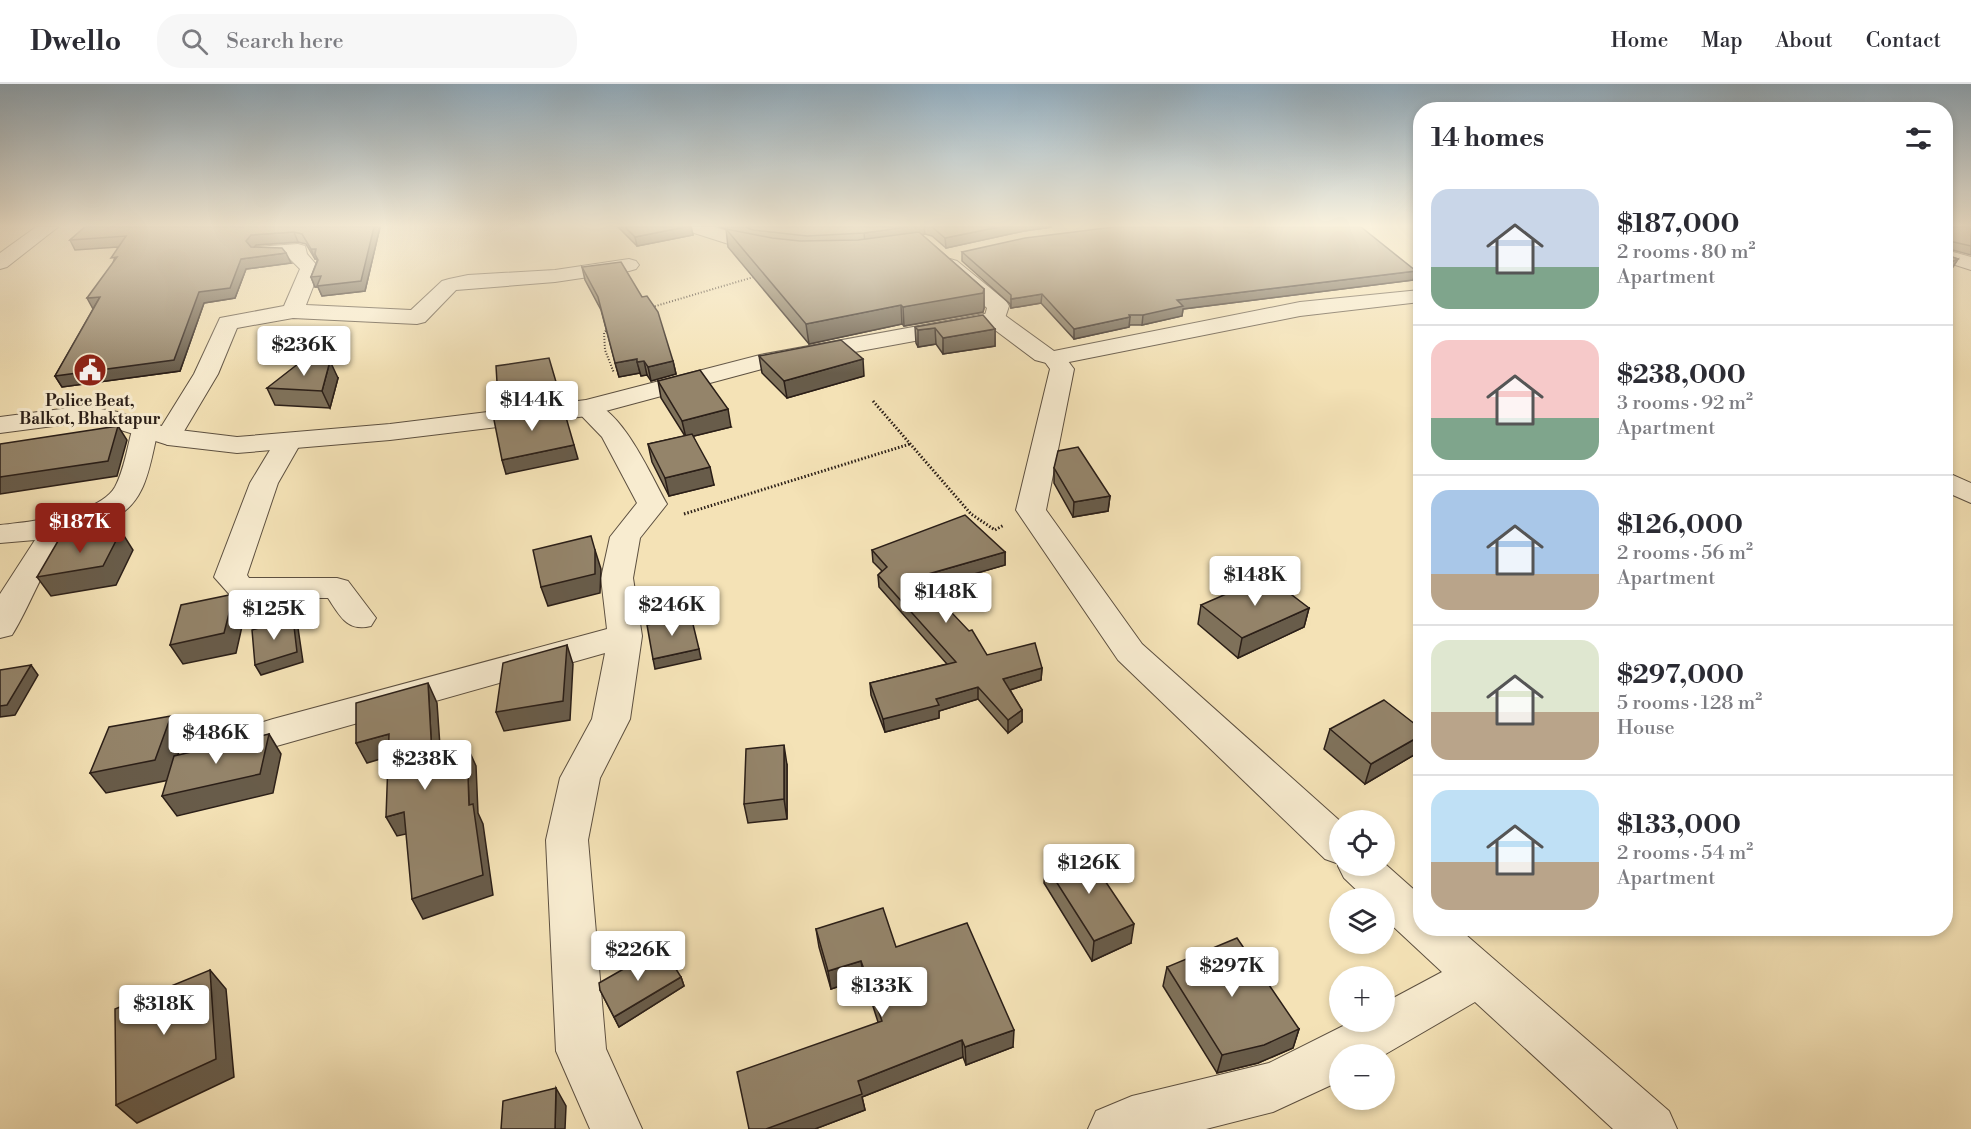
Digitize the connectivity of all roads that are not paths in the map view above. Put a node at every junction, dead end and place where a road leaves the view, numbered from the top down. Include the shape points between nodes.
1 (307, 276) edge
2 (557, 276) edge
3 (963, 276) edge
4 (1413, 297) edge
5 (293, 311) junction
6 (995, 319) junction
7 (1054, 358) junction
8 (587, 408) junction
9 (0, 425) edge
10 (156, 433) junction
11 (289, 441) junction
12 (1953, 485) edge
13 (1971, 494) edge
14 (62, 528) junction
15 (0, 534) edge
16 (359, 618) dead end
17 (0, 627) edge
18 (625, 636) junction
19 (273, 733) dead end
20 (1329, 838) edge
21 (1370, 876) edge
22 (1413, 916) edge
23 (1435, 936) edge
24 (1480, 975) junction
25 (1359, 1044) edge
26 (1329, 1060) edge
27 (616, 1129) edge
28 (1114, 1129) edge
29 (1651, 1129) edge

1 - 5 street
2 - 5 street via 468,280 449,285 417,317
3 - 6 street via 998,306
4 - 7 street via 1300,309
5 - 10 street via 228,323 206,374
6 - 7 street via 1043,355
6 - 8 street via 760,362
7 - 20 street via 1062,369 1031,510 1130,652
8 - 11 street
8 - 18 street via 613,433 652,504 626,537 617,578
9 - 10 street via 84,414
10 - 11 street via 237,445
10 - 14 street via 125,498 108,510
11 - 16 street via 264,483 230,577 241,588 337,588
12 - 13 street
14 - 15 street
14 - 17 street via 22,583
18 - 19 street
18 - 27 street via 611,719 580,778 567,840 581,1051
21 - 22 street
23 - 24 street
24 - 25 street
24 - 29 street
26 - 28 street via 1273,1087

